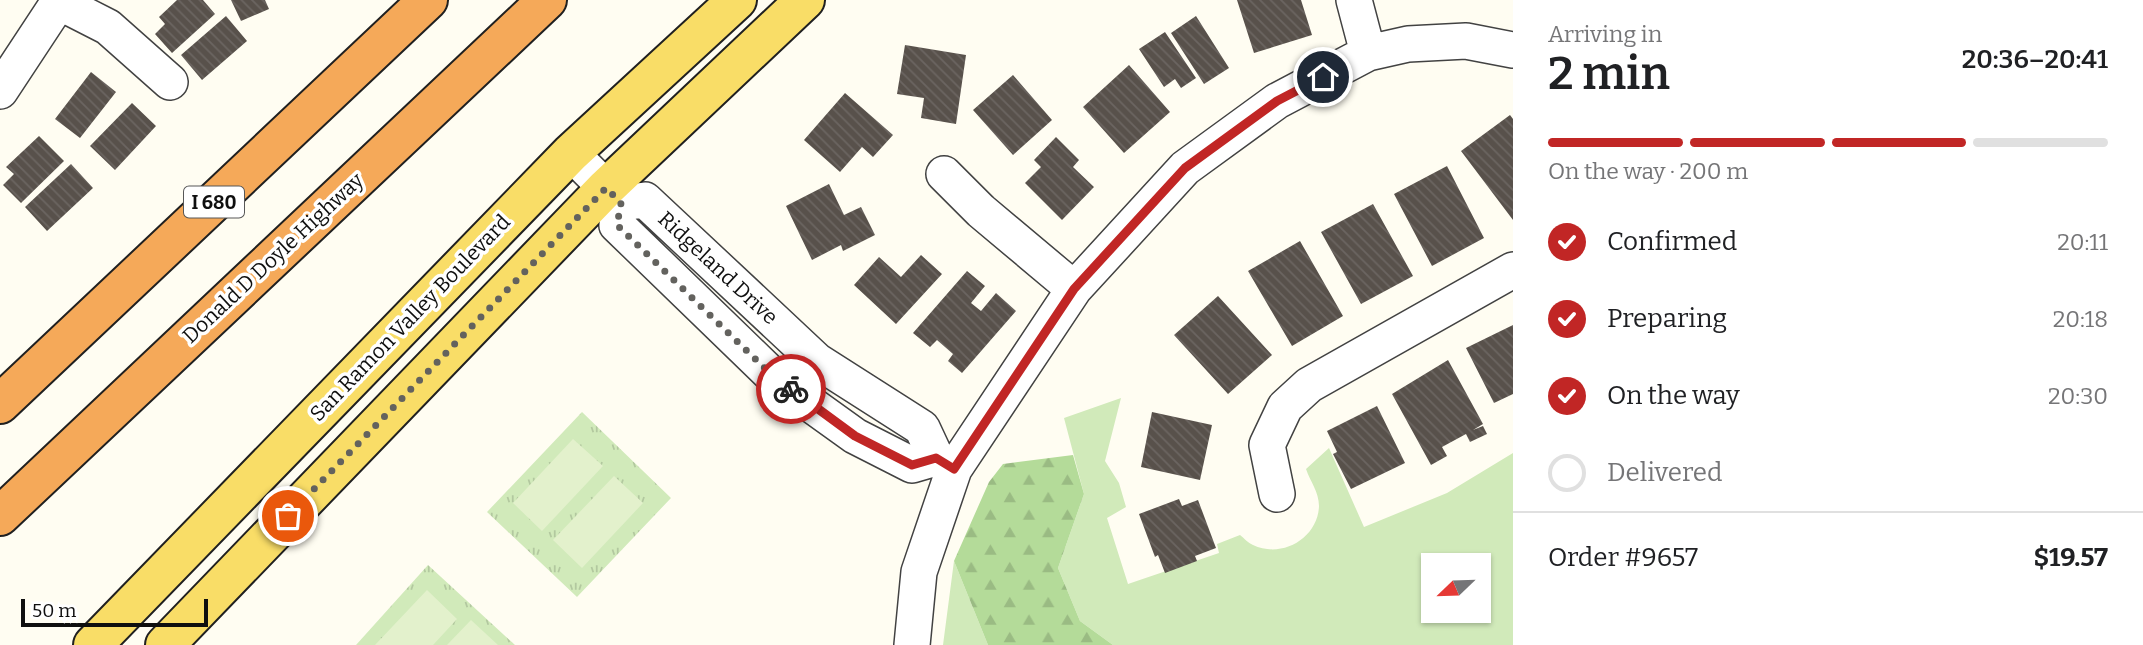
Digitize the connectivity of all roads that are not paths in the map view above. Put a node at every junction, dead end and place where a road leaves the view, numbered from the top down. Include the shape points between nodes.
1 (428, 0) edge
2 (547, 0) edge
3 (737, 0) edge
4 (805, 0) edge
5 (1354, 0) edge
6 (59, 1) edge
7 (1513, 50) edge
8 (1368, 53) junction
9 (170, 82) dead end
10 (0, 91) edge
11 (571, 153) junction
12 (944, 174) dead end
13 (613, 195) junction
14 (1513, 270) edge
15 (1074, 289) junction
16 (0, 404) edge
17 (945, 464) junction
18 (1277, 494) dead end
19 (0, 516) edge
20 (93, 645) edge
21 (165, 645) edge
22 (912, 645) edge

1 - 16 highway, I 680
2 - 19 highway, Donald D Doyle Highway
3 - 11 main road, San Ramon Valley Boulevard
4 - 13 main road
5 - 8 street
6 - 9 street via 108,27
6 - 10 street
7 - 8 street via 1466,41 1408,44
8 - 15 street via 1277,101 1185,168
11 - 13 street
11 - 20 main road, San Ramon Valley Boulevard
12 - 15 street
13 - 17 street, Ridgeland Drive via 645,200 817,361 922,428
13 - 21 main road
14 - 18 street via 1309,385 1285,407 1267,445
15 - 17 street
17 - 22 street via 919,572

